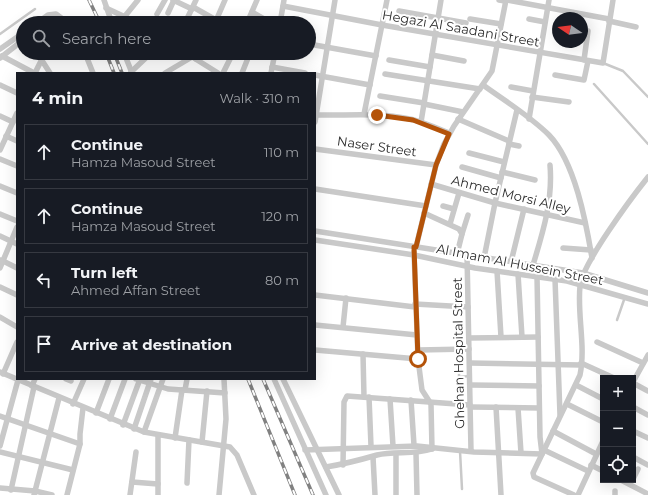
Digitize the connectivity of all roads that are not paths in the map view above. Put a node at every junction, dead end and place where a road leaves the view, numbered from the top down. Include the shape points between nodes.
1 (104, 0) edge
2 (138, 0) edge
3 (165, 0) edge
4 (196, 0) edge
5 (225, 0) edge
6 (257, 0) edge
7 (335, 0) edge
8 (386, 0) edge
9 (441, 0) edge
10 (499, 0) edge
11 (506, 0) edge
12 (550, 0) edge
13 (613, 0) edge
14 (176, 1) edge
15 (284, 3) edge
16 (106, 8) junction
17 (192, 8) junction
18 (548, 8) junction
19 (35, 9) dead end
20 (398, 11) dead end
21 (252, 12) junction
22 (168, 13) dead end
23 (157, 14) dead end
24 (333, 15) junction
25 (25, 16) edge
26 (47, 16) edge
27 (59, 16) edge
28 (109, 16) edge
29 (125, 16) joint
30 (188, 16) edge
31 (205, 16) edge
32 (218, 16) edge
33 (250, 16) edge
34 (259, 16) edge
35 (281, 16) edge
36 (438, 18) junction
37 (529, 19) dead end
38 (609, 20) junction
39 (545, 22) junction
40 (16, 23) edge
41 (501, 24) junction
42 (382, 25) junction
43 (636, 27) dead end
44 (0, 34) edge
45 (435, 35) junction
46 (16, 38) edge
47 (316, 45) edge
48 (16, 46) edge
49 (497, 46) junction
50 (327, 47) junction
51 (587, 48) edge
52 (0, 49) edge
53 (540, 53) junction
54 (432, 55) junction
55 (376, 56) junction
56 (1, 58) edge
57 (40, 60) edge
58 (42, 60) edge
59 (88, 60) edge
60 (127, 60) edge
61 (144, 60) edge
62 (190, 60) edge
63 (197, 60) edge
64 (230, 60) edge
65 (247, 60) edge
66 (273, 60) edge
67 (389, 60) dead end
68 (464, 61) dead end
69 (586, 61) junction
70 (603, 63) junction
71 (430, 67) junction
72 (272, 70) edge
73 (32, 72) edge
74 (34, 72) edge
75 (49, 72) edge
76 (93, 72) edge
77 (132, 72) edge
78 (167, 72) edge
79 (216, 72) edge
80 (224, 72) edge
81 (242, 72) edge
82 (294, 72) edge
83 (385, 74) dead end
84 (316, 75) edge
85 (555, 75) dead end
86 (322, 76) junction
87 (427, 81) junction
88 (589, 81) junction
89 (0, 85) edge
90 (370, 85) junction
91 (481, 87) junction
92 (511, 87) dead end
93 (16, 93) edge
94 (533, 94) junction
95 (380, 96) dead end
96 (648, 97) edge
97 (570, 102) dead end
98 (424, 103) junction
99 (517, 110) junction
100 (463, 112) junction
101 (16, 114) edge
102 (364, 114) junction
103 (316, 115) edge
104 (0, 116) edge
105 (529, 119) junction
106 (458, 120) junction
107 (13, 122) junction
108 (420, 122) junction
109 (449, 134) junction
110 (6, 136) junction
111 (16, 141) edge
112 (509, 142) junction
113 (648, 144) edge
114 (519, 146) dead end
115 (0, 147) edge
116 (316, 149) edge
117 (469, 153) dead end
118 (0, 159) edge
119 (504, 162) junction
120 (436, 165) junction
121 (550, 165) dead end
122 (16, 166) edge
123 (462, 167) dead end
124 (502, 175) junction
125 (648, 177) edge
126 (535, 180) dead end
127 (432, 184) junction
128 (0, 186) edge
129 (316, 190) edge
130 (16, 193) edge
131 (459, 193) junction
132 (495, 203) junction
133 (426, 206) junction
134 (443, 206) dead end
135 (454, 209) junction
136 (524, 209) junction
137 (424, 213) junction
138 (0, 214) edge
139 (547, 214) junction
140 (468, 215) dead end
141 (16, 221) edge
142 (585, 223) junction
143 (450, 224) junction
144 (16, 230) edge
145 (316, 231) edge
146 (462, 234) junction
147 (0, 236) edge
148 (316, 240) edge
149 (11, 242) junction
150 (16, 244) edge
151 (415, 247) junction
152 (563, 248) dead end
153 (591, 250) junction
154 (457, 254) junction
155 (414, 255) junction
156 (467, 255) junction
157 (484, 258) junction
158 (592, 258) junction
159 (2, 260) edge
160 (511, 262) junction
161 (534, 265) junction
162 (467, 266) junction
163 (16, 267) edge
164 (0, 268) edge
165 (497, 271) junction
166 (584, 273) junction
167 (518, 274) junction
168 (537, 276) junction
169 (555, 279) junction
170 (580, 284) junction
171 (1, 289) edge
172 (648, 293) edge
173 (16, 295) edge
174 (316, 295) edge
175 (625, 297) junction
176 (346, 298) junction
177 (648, 304) edge
178 (415, 306) junction
179 (468, 307) junction
180 (0, 317) edge
181 (617, 320) dead end
182 (316, 325) edge
183 (16, 326) edge
184 (343, 328) junction
185 (417, 335) junction
186 (501, 337) junction
187 (522, 337) junction
188 (538, 337) junction
189 (469, 338) junction
190 (597, 342) dead end
191 (16, 344) edge
192 (469, 349) junction
193 (316, 350) edge
194 (418, 350) junction
195 (363, 354) junction
196 (648, 355) edge
197 (418, 359) junction
198 (470, 363) junction
199 (538, 364) junction
200 (581, 364) junction
201 (559, 365) junction
202 (645, 365) edge
203 (459, 372) dead end
204 (2, 373) edge
205 (607, 375) edge
206 (470, 376) junction
207 (459, 377) junction
208 (636, 378) edge
209 (16, 379) edge
210 (18, 380) joint
211 (35, 380) edge
212 (84, 380) edge
213 (109, 380) edge
214 (125, 380) edge
215 (138, 380) edge
216 (163, 380) edge
217 (187, 380) edge
218 (224, 380) edge
219 (274, 380) edge
220 (283, 380) edge
221 (150, 381) edge
222 (459, 382) dead end
223 (470, 385) junction
224 (576, 385) junction
225 (636, 385) edge
226 (539, 386) junction
227 (33, 387) junction
228 (161, 387) junction
229 (183, 390) junction
230 (207, 391) junction
231 (648, 391) edge
232 (225, 393) junction
233 (366, 397) junction
234 (600, 397) edge
235 (59, 398) junction
236 (390, 399) junction
237 (411, 400) junction
238 (431, 402) junction
239 (73, 404) junction
240 (567, 404) junction
241 (470, 406) junction
242 (496, 407) junction
243 (83, 408) junction
244 (518, 408) junction
245 (539, 408) junction
246 (636, 409) edge
247 (96, 413) junction
248 (560, 415) junction
249 (648, 415) edge
250 (0, 416) edge
251 (7, 418) junction
252 (110, 419) junction
253 (600, 420) edge
254 (25, 425) junction
255 (123, 425) junction
256 (134, 429) junction
257 (553, 431) junction
258 (144, 432) junction
259 (636, 432) edge
260 (50, 433) junction
261 (158, 435) junction
262 (175, 438) junction
263 (648, 438) edge
264 (189, 440) junction
265 (202, 442) junction
266 (80, 444) junction
267 (223, 445) junction
268 (0, 446) edge
269 (393, 446) junction
270 (414, 446) junction
271 (343, 447) junction
272 (369, 447) junction
273 (600, 447) edge
274 (432, 448) junction
275 (305, 450) junction
276 (318, 450) junction
277 (460, 450) junction
278 (472, 451) junction
279 (0, 452) edge
280 (136, 452) dead end
281 (498, 452) junction
282 (543, 452) junction
283 (416, 453) junction
284 (396, 454) junction
285 (521, 454) junction
286 (596, 454) junction
287 (18, 457) junction
288 (370, 458) junction
289 (636, 459) edge
290 (43, 462) junction
291 (343, 464) junction
292 (591, 465) junction
293 (648, 465) edge
294 (326, 467) junction
295 (73, 470) junction
296 (600, 470) edge
297 (638, 470) dead end
298 (588, 471) junction
299 (636, 474) edge
300 (132, 482) junction
301 (187, 483) dead end
302 (634, 483) edge
303 (158, 484) junction
304 (0, 488) edge
305 (462, 489) dead end
306 (11, 490) junction
307 (35, 493) edge
308 (648, 494) edge
309 (52, 495) edge
310 (66, 495) edge
311 (130, 495) edge
312 (158, 495) edge
313 (219, 495) edge
314 (254, 495) edge
315 (326, 495) edge
316 (339, 495) edge
317 (375, 495) edge
318 (396, 495) edge
319 (417, 495) edge
320 (501, 495) edge
321 (577, 495) edge

1 - 16 street
2 - 29 street
3 - 23 street
4 - 17 street
5 - 32 street
6 - 21 street
7 - 24 street
8 - 42 street
9 - 36 street
10 - 11 street
11 - 18 street
11 - 41 street
12 - 18 street
13 - 38 street
14 - 17 street
14 - 22 street
15 - 24 street, Hegazi Al Saadani Street
15 - 35 street
16 - 28 street
16 - 29 street
17 - 30 street
17 - 31 street
18 - 38 street
18 - 39 street
19 - 25 lane
20 - 36 street
21 - 33 street
21 - 34 street
24 - 42 street, Hegazi Al Saadani Street
24 - 50 street
26 - 27 street
36 - 41 street
36 - 45 street
37 - 39 street
38 - 43 street
38 - 70 street
39 - 53 street
40 - 44 lane
41 - 49 street
42 - 45 street, Hegazi Al Saadani Street
42 - 55 street
45 - 49 street, Hegazi Al Saadani Street
45 - 54 street
46 - 52 street
47 - 50 street
48 - 56 street
49 - 53 street, Hegazi Al Saadani Street
49 - 91 street via 492,71
50 - 55 street
50 - 86 street
51 - 69 street
53 - 69 street, Hegazi Al Saadani Street
53 - 94 street
54 - 68 street
54 - 71 street
55 - 90 street
56 - 73 street
57 - 74 street
58 - 75 street
59 - 76 street
60 - 77 street
61 - 77 street
62 - 78 street
63 - 79 street
64 - 80 street
65 - 81 street
66 - 72 street
67 - 71 street
69 - 70 street, Hegazi Al Saadani Street
69 - 88 street
70 - 96 lane, Hegazi Al Saadani Street via 623,71
71 - 87 street
72 - 82 street
83 - 87 street
84 - 86 street
85 - 88 street
86 - 90 street
86 - 103 street
87 - 91 street
87 - 98 street
88 - 113 lane
89 - 93 street
90 - 102 street
91 - 99 street
91 - 100 street
92 - 94 street
94 - 97 street
94 - 105 street
95 - 98 street
98 - 100 street
98 - 108 street
99 - 105 street
99 - 112 street
100 - 106 street
101 - 107 street
102 - 103 street
102 - 108 street
104 - 107 street
105 - 142 street via 549,135 558,147 570,172
106 - 109 street
106 - 112 street
107 - 110 street
108 - 109 street
109 - 120 street
110 - 111 street
110 - 115 street
112 - 114 street
112 - 119 street
116 - 120 street, Naser Street
117 - 119 street
118 - 122 street
119 - 124 street
120 - 127 street
121 - 139 street
123 - 124 street
124 - 126 street
124 - 132 street
125 - 158 street
127 - 131 street, Ahmed Morsi Alley
127 - 133 street
128 - 130 street
129 - 133 street
131 - 132 street, Ahmed Morsi Alley
131 - 135 street
132 - 136 street, Ahmed Morsi Alley
132 - 157 street
133 - 137 street
134 - 135 street
135 - 143 street
136 - 139 street, Ahmed Morsi Alley
136 - 160 street
137 - 143 street
137 - 151 street
138 - 141 street
139 - 142 street, Ahmed Morsi Alley
139 - 161 street
140 - 146 street
142 - 153 street
143 - 146 street
144 - 149 street
145 - 151 street, Al Imam Al Hussein Street
146 - 154 street
147 - 149 street
148 - 155 street, Al Imam Al Hussein Street
149 - 150 street
149 - 159 street
151 - 154 street, Al Imam Al Hussein Street
151 - 155 street
152 - 153 street
153 - 158 street
154 - 156 street, Al Imam Al Hussein Street
155 - 162 street, Al Imam Al Hussein Street
155 - 178 street
156 - 157 street, Al Imam Al Hussein Street
156 - 162 street, Ghehan Hospital Street
157 - 160 street, Al Imam Al Hussein Street
158 - 166 street
159 - 163 street
159 - 164 street
160 - 161 street, Al Imam Al Hussein Street
161 - 166 street, Al Imam Al Hussein Street
162 - 165 street, Al Imam Al Hussein Street
162 - 179 street, Ghehan Hospital Street
165 - 167 street, Al Imam Al Hussein Street
165 - 186 street
166 - 170 street
166 - 172 street, Al Imam Al Hussein Street
167 - 168 street, Al Imam Al Hussein Street
167 - 187 street
168 - 169 street, Al Imam Al Hussein Street
168 - 188 street
169 - 170 street, Al Imam Al Hussein Street
169 - 201 street
170 - 175 street, Al Imam Al Hussein Street
170 - 200 street
171 - 173 street
174 - 176 street
175 - 177 street, Al Imam Al Hussein Street
175 - 181 lane
176 - 178 street
176 - 184 street
178 - 179 street
178 - 185 street
179 - 189 street, Ghehan Hospital Street
180 - 183 street
182 - 184 street
184 - 185 street
185 - 194 street
186 - 187 street
186 - 189 street
187 - 188 street
188 - 199 street
189 - 192 street, Ghehan Hospital Street
190 - 202 street
191 - 204 street
192 - 194 street
192 - 198 street, Ghehan Hospital Street
193 - 195 street
194 - 197 street
195 - 197 street
195 - 233 street
196 - 202 street
197 - 238 street via 422,390
198 - 199 street
198 - 206 street, Ghehan Hospital Street
199 - 201 street
199 - 226 street
200 - 201 street
200 - 205 street
200 - 224 street
201 - 248 street
202 - 208 street
203 - 207 lane
204 - 209 street
206 - 207 lane
206 - 223 street, Ghehan Hospital Street
207 - 222 lane
210 - 227 street
210 - 251 street
211 - 227 street
212 - 239 street
213 - 247 street
214 - 252 street
215 - 221 street
215 - 255 street
216 - 228 street
217 - 229 street
218 - 232 street
219 - 275 street
220 - 276 street
221 - 228 street
221 - 256 street
223 - 226 street
223 - 241 street, Ghehan Hospital Street
224 - 234 street
224 - 240 street
225 - 231 street
226 - 245 street
227 - 235 street
227 - 254 street
228 - 229 street
228 - 258 street
229 - 230 street
229 - 262 street
230 - 232 street
230 - 265 street
232 - 267 street
233 - 236 street
233 - 271 street via 349,396 345,399
233 - 272 street
235 - 239 street
235 - 260 street
236 - 237 street
236 - 269 street
237 - 238 street
237 - 270 street
238 - 241 street
238 - 274 street
239 - 243 street
240 - 248 street
240 - 253 street
241 - 242 street
241 - 278 street, Ghehan Hospital Street
242 - 244 street
242 - 281 street
243 - 247 street
243 - 266 street
244 - 245 street
244 - 285 street
245 - 282 street
246 - 249 street
247 - 252 street
248 - 257 street
250 - 251 street
251 - 254 street
251 - 268 street
252 - 255 street
254 - 260 street
254 - 287 street
255 - 256 street
256 - 258 street
257 - 282 street
257 - 286 street
258 - 261 street
259 - 263 street
260 - 266 street
260 - 290 street
261 - 262 street
261 - 303 street
262 - 264 street
264 - 265 street
264 - 301 street
265 - 267 street
266 - 295 street
267 - 313 street
267 - 314 street via 235,452
269 - 270 street
269 - 272 street
270 - 274 street
271 - 272 street
271 - 276 street
271 - 291 street
272 - 288 street
273 - 286 street
274 - 277 street
274 - 283 street
275 - 276 street
275 - 315 street
276 - 294 street
277 - 278 street
277 - 305 lane
278 - 281 street
279 - 287 street
280 - 300 street
281 - 285 street
281 - 320 street
282 - 285 street
282 - 298 street
282 - 321 street via 533,476
283 - 284 street
283 - 319 street
284 - 288 street
284 - 318 street
286 - 292 street
287 - 290 street
287 - 306 street
288 - 291 street
288 - 317 street
289 - 293 street
290 - 295 street
290 - 307 street
291 - 294 street
292 - 296 street
292 - 298 street
294 - 316 street
295 - 310 street
297 - 299 street
298 - 321 street
300 - 303 street
300 - 311 street
302 - 308 street
303 - 312 street
304 - 306 street
306 - 307 street
307 - 309 street

